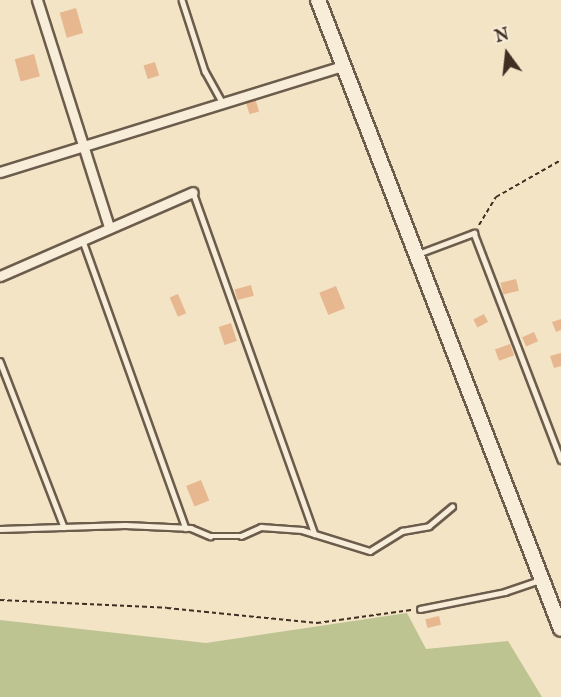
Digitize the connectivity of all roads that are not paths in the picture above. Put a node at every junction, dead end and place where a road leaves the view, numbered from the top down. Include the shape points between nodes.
1 (37, 0) edge
2 (182, 0) edge
3 (318, 0) edge
4 (343, 66) junction
5 (223, 103) junction
6 (85, 146) junction
7 (0, 172) edge
8 (193, 192) joint
9 (109, 227) junction
10 (82, 238) junction
11 (415, 255) junction
12 (0, 276) edge
13 (0, 361) edge
14 (561, 460) edge
15 (452, 507) dead end
16 (64, 527) junction
17 (186, 528) junction
18 (0, 529) edge
19 (315, 534) junction
20 (541, 579) junction
21 (420, 609) road end
22 (561, 629) edge

1 - 6 street
2 - 5 lane via 205,71
3 - 4 street
4 - 5 street
4 - 11 street
5 - 6 street
6 - 7 street
6 - 9 street
8 - 9 street
8 - 19 lane
9 - 10 street
10 - 12 street
10 - 17 lane
11 - 14 lane via 474,233
11 - 20 street
13 - 16 lane
15 - 19 lane via 429,526 402,531 370,551
16 - 17 lane
16 - 18 lane
17 - 19 lane via 210,537 241,536 261,527
20 - 21 lane via 505,592
20 - 22 street

